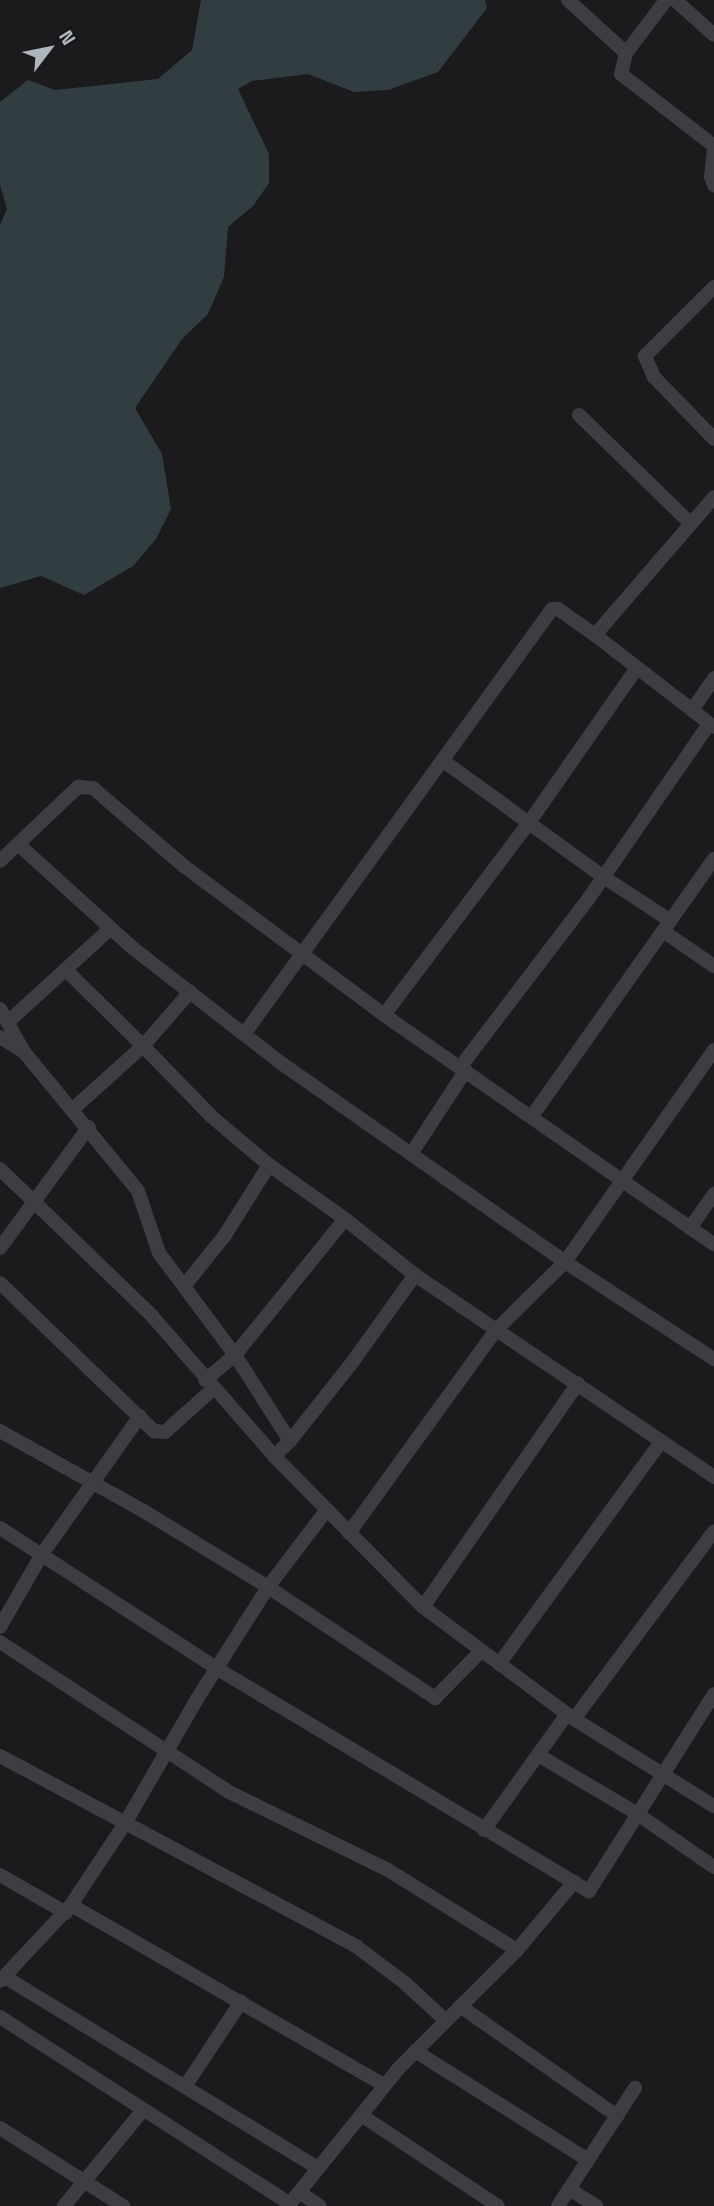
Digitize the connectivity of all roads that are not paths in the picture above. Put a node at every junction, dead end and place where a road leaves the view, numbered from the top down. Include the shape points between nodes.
1 (568, 0) edge
2 (666, 0) edge
3 (675, 0) edge
4 (714, 35) edge
5 (626, 53) junction
6 (714, 147) edge
7 (714, 185) edge
8 (714, 287) edge
9 (579, 415) dead end
10 (714, 439) edge
11 (714, 497) edge
12 (691, 524) junction
13 (595, 635) junction
14 (637, 668) junction
15 (714, 678) edge
16 (692, 710) junction
17 (712, 725) edge
18 (442, 760) junction
19 (528, 824) junction
20 (18, 844) junction
21 (714, 859) edge
22 (0, 861) edge
23 (602, 876) junction
24 (667, 926) junction
25 (111, 928) junction
26 (302, 953) junction
27 (714, 966) edge
28 (66, 970) junction
29 (190, 992) junction
30 (0, 1009) edge
31 (384, 1015) junction
32 (8, 1022) junction
33 (244, 1034) junction
34 (0, 1037) edge
35 (143, 1046) junction
36 (714, 1050) edge
37 (24, 1052) junction
38 (464, 1068) junction
39 (73, 1109) junction
40 (531, 1116) junction
41 (89, 1127) junction
42 (411, 1154) junction
43 (269, 1165) junction
44 (0, 1169) edge
45 (622, 1181) junction
46 (714, 1194) edge
47 (33, 1202) junction
48 (345, 1219) junction
49 (690, 1228) junction
50 (714, 1244) edge
51 (0, 1248) edge
52 (565, 1262) junction
53 (415, 1275) junction
54 (0, 1283) edge
55 (185, 1285) junction
56 (495, 1331) junction
57 (235, 1355) junction
58 (714, 1359) edge
59 (578, 1383) junction
60 (209, 1385) junction
61 (140, 1416) junction
62 (0, 1431) edge
63 (290, 1441) junction
64 (661, 1442) junction
65 (274, 1456) junction
66 (714, 1477) edge
67 (93, 1482) junction
68 (326, 1511) junction
69 (0, 1528) edge
70 (714, 1531) edge
71 (349, 1532) junction
72 (42, 1554) junction
73 (268, 1587) junction
74 (423, 1607) junction
75 (0, 1627) edge
76 (0, 1642) edge
77 (481, 1651) junction
78 (499, 1664) junction
79 (216, 1668) junction
80 (714, 1694) edge
81 (571, 1717) junction
82 (167, 1750) junction
83 (538, 1755) junction
84 (0, 1756) edge
85 (661, 1773) junction
86 (714, 1806) edge
87 (636, 1813) junction
88 (124, 1825) junction
89 (484, 1830) junction
90 (712, 1862) edge
91 (0, 1875) edge
92 (574, 1882) junction
93 (69, 1909) junction
94 (517, 1950) junction
95 (2, 1979) edge
96 (241, 2002) junction
97 (460, 2006) junction
98 (0, 2017) edge
99 (445, 2021) junction
100 (415, 2051) junction
101 (186, 2085) junction
102 (384, 2085) junction
103 (635, 2088) dead end
104 (143, 2110) junction
105 (360, 2115) junction
106 (617, 2116) junction
107 (0, 2128) edge
108 (588, 2160) junction
109 (318, 2168) junction
110 (85, 2182) junction
111 (569, 2189) junction
112 (299, 2192) junction
113 (289, 2205) edge
114 (64, 2206) edge
115 (123, 2206) edge
116 (320, 2206) edge
117 (498, 2206) edge
118 (558, 2206) edge
119 (596, 2206) edge

1 - 5 street
2 - 5 street
3 - 4 street
5 - 6 street via 621,69 624,78
6 - 7 street
8 - 10 street via 645,356 654,377
9 - 12 street
11 - 12 street
12 - 13 street
13 - 14 street
13 - 18 street via 552,609
14 - 16 street
14 - 19 street
15 - 16 street
16 - 17 street
17 - 23 street
18 - 19 street
18 - 26 street
19 - 23 street
19 - 31 street
20 - 22 street
20 - 25 street
20 - 26 street via 78,787 86,785 185,867
21 - 24 street
23 - 24 street
23 - 38 street
24 - 27 street
24 - 40 street
25 - 28 street
25 - 29 street
26 - 31 street
26 - 33 street
28 - 32 street
28 - 35 street
29 - 33 street
29 - 35 street
30 - 32 street
31 - 38 street
32 - 37 street
33 - 42 street
34 - 37 street
35 - 39 street
35 - 43 street via 212,1118
36 - 45 street
37 - 39 street
38 - 40 street
38 - 42 street
39 - 41 street
40 - 45 street
41 - 47 street
41 - 55 street via 138,1191 159,1253
42 - 52 street
43 - 48 street
43 - 55 street via 220,1242
44 - 47 street
45 - 49 street
45 - 52 street
46 - 49 street
47 - 51 street
47 - 60 street via 152,1316
48 - 53 street
48 - 57 street
49 - 50 street
52 - 56 street
52 - 58 street
53 - 56 street
53 - 63 street
54 - 61 street
55 - 57 street
56 - 59 street
56 - 71 street
57 - 60 street
57 - 63 street
59 - 64 street
59 - 74 street
60 - 61 street via 165,1432 154,1431
60 - 65 street
61 - 67 street
62 - 67 street
63 - 65 street
64 - 66 street
64 - 78 street
65 - 68 street
67 - 72 street
67 - 73 street
68 - 71 street
68 - 73 street
69 - 72 street
70 - 81 street
71 - 74 street
72 - 75 street
72 - 79 street
73 - 77 street via 435,1698
73 - 79 street
74 - 77 street
76 - 82 street
77 - 78 street
78 - 81 street
79 - 82 street
79 - 89 street
80 - 85 street
81 - 83 street
81 - 85 street
82 - 88 street
82 - 94 street via 229,1792 387,1870
83 - 87 street
83 - 89 street
84 - 88 street
85 - 86 street
85 - 87 street
87 - 90 street
87 - 92 street via 590,1890
88 - 93 street
88 - 99 street via 357,1947
89 - 92 street
91 - 93 street
92 - 94 street
93 - 95 street
93 - 96 street
94 - 97 street
95 - 101 street
96 - 101 street
96 - 102 street
97 - 99 street
97 - 106 street
98 - 104 street
99 - 100 street
100 - 102 street
100 - 108 street
101 - 109 street
102 - 105 street
103 - 106 street
104 - 110 street
104 - 113 street
105 - 109 street
105 - 117 street
106 - 108 street
107 - 110 street
108 - 111 street
109 - 112 street
110 - 114 street
110 - 115 street
111 - 118 street
111 - 119 street
112 - 113 street
112 - 116 street

